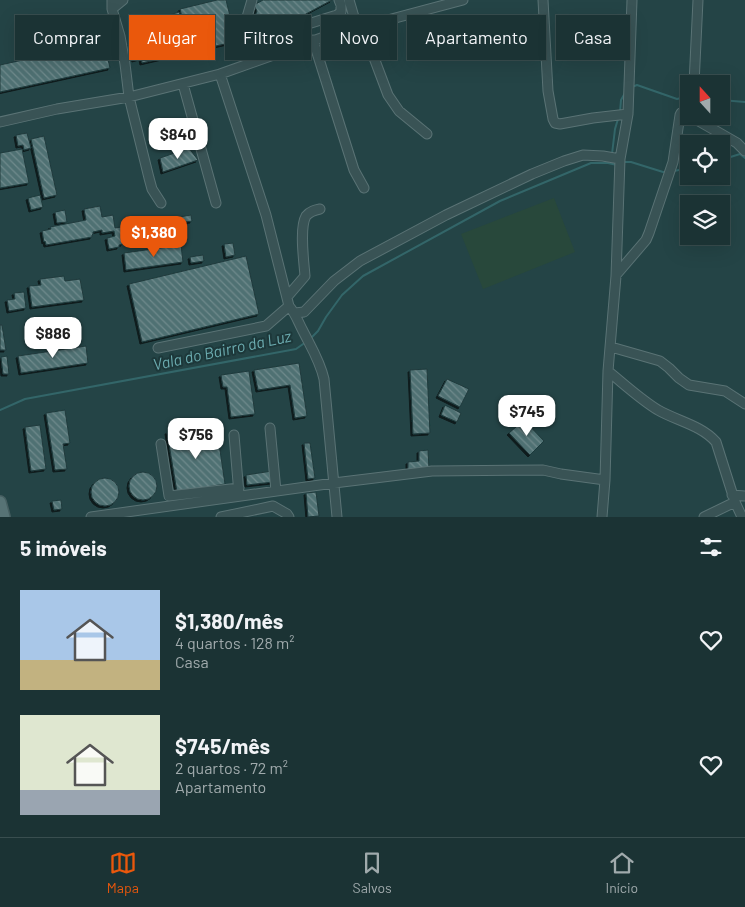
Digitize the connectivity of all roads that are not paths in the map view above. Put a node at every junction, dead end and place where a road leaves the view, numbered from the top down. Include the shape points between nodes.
1 (123, 0) edge
2 (252, 0) edge
3 (339, 0) edge
4 (350, 0) edge
5 (463, 0) edge
6 (543, 0) edge
7 (632, 0) edge
8 (698, 0) edge
9 (112, 4) edge
10 (248, 15) edge
11 (356, 15) edge
12 (397, 17) edge
13 (311, 23) edge
14 (321, 38) edge
15 (313, 40) joint
16 (258, 60) edge
17 (374, 60) edge
18 (220, 74) junction
19 (694, 75) edge
20 (182, 84) junction
21 (129, 97) junction
22 (628, 114) junction
23 (680, 115) edge
24 (0, 122) edge
25 (705, 125) edge
26 (428, 134) dead end
27 (745, 151) edge
28 (620, 159) junction
29 (364, 188) dead end
30 (161, 203) dead end
31 (216, 203) dead end
32 (320, 209) dead end
33 (616, 276) junction
34 (290, 306) junction
35 (611, 347) junction
36 (158, 348) dead end
37 (608, 371) junction
38 (745, 404) edge
39 (270, 428) dead end
40 (234, 435) dead end
41 (161, 444) dead end
42 (604, 480) junction
43 (334, 483) junction
44 (276, 491) junction
45 (239, 492) junction
46 (745, 496) edge
47 (733, 499) junction
48 (0, 502) edge
49 (4, 517) edge
50 (91, 517) edge
51 (221, 517) edge
52 (289, 517) edge
53 (337, 517) edge
54 (602, 517) edge
55 (704, 517) edge
56 (742, 517) edge

1 - 9 street
2 - 10 street
3 - 13 street via 341,12
4 - 11 street
5 - 12 street
6 - 22 street via 548,91 555,123
7 - 22 street
8 - 19 street
9 - 21 street
14 - 15 street
15 - 29 street via 354,170
16 - 18 street
17 - 26 street via 388,95 399,111
18 - 20 street
18 - 34 street via 266,215
20 - 21 street
20 - 31 street
21 - 24 street
21 - 30 street via 152,189
22 - 28 street
23 - 33 street via 673,162 646,240
25 - 27 street
28 - 33 street
28 - 34 street via 583,155 532,174 360,261 334,281 304,312
32 - 34 street via 310,212 302,229 305,276
33 - 35 street
34 - 36 street via 266,326
34 - 43 street via 323,373
35 - 37 street
35 - 38 street via 660,361 688,385 725,391
37 - 42 street
37 - 47 street via 657,409 682,420 716,442
39 - 44 street
40 - 45 street
41 - 45 street via 169,496
42 - 43 street via 542,470 441,470
42 - 54 street
43 - 44 street
43 - 53 street
44 - 45 street
45 - 50 street
46 - 47 street
47 - 55 street
47 - 56 street
48 - 49 main road
51 - 52 street via 273,506

